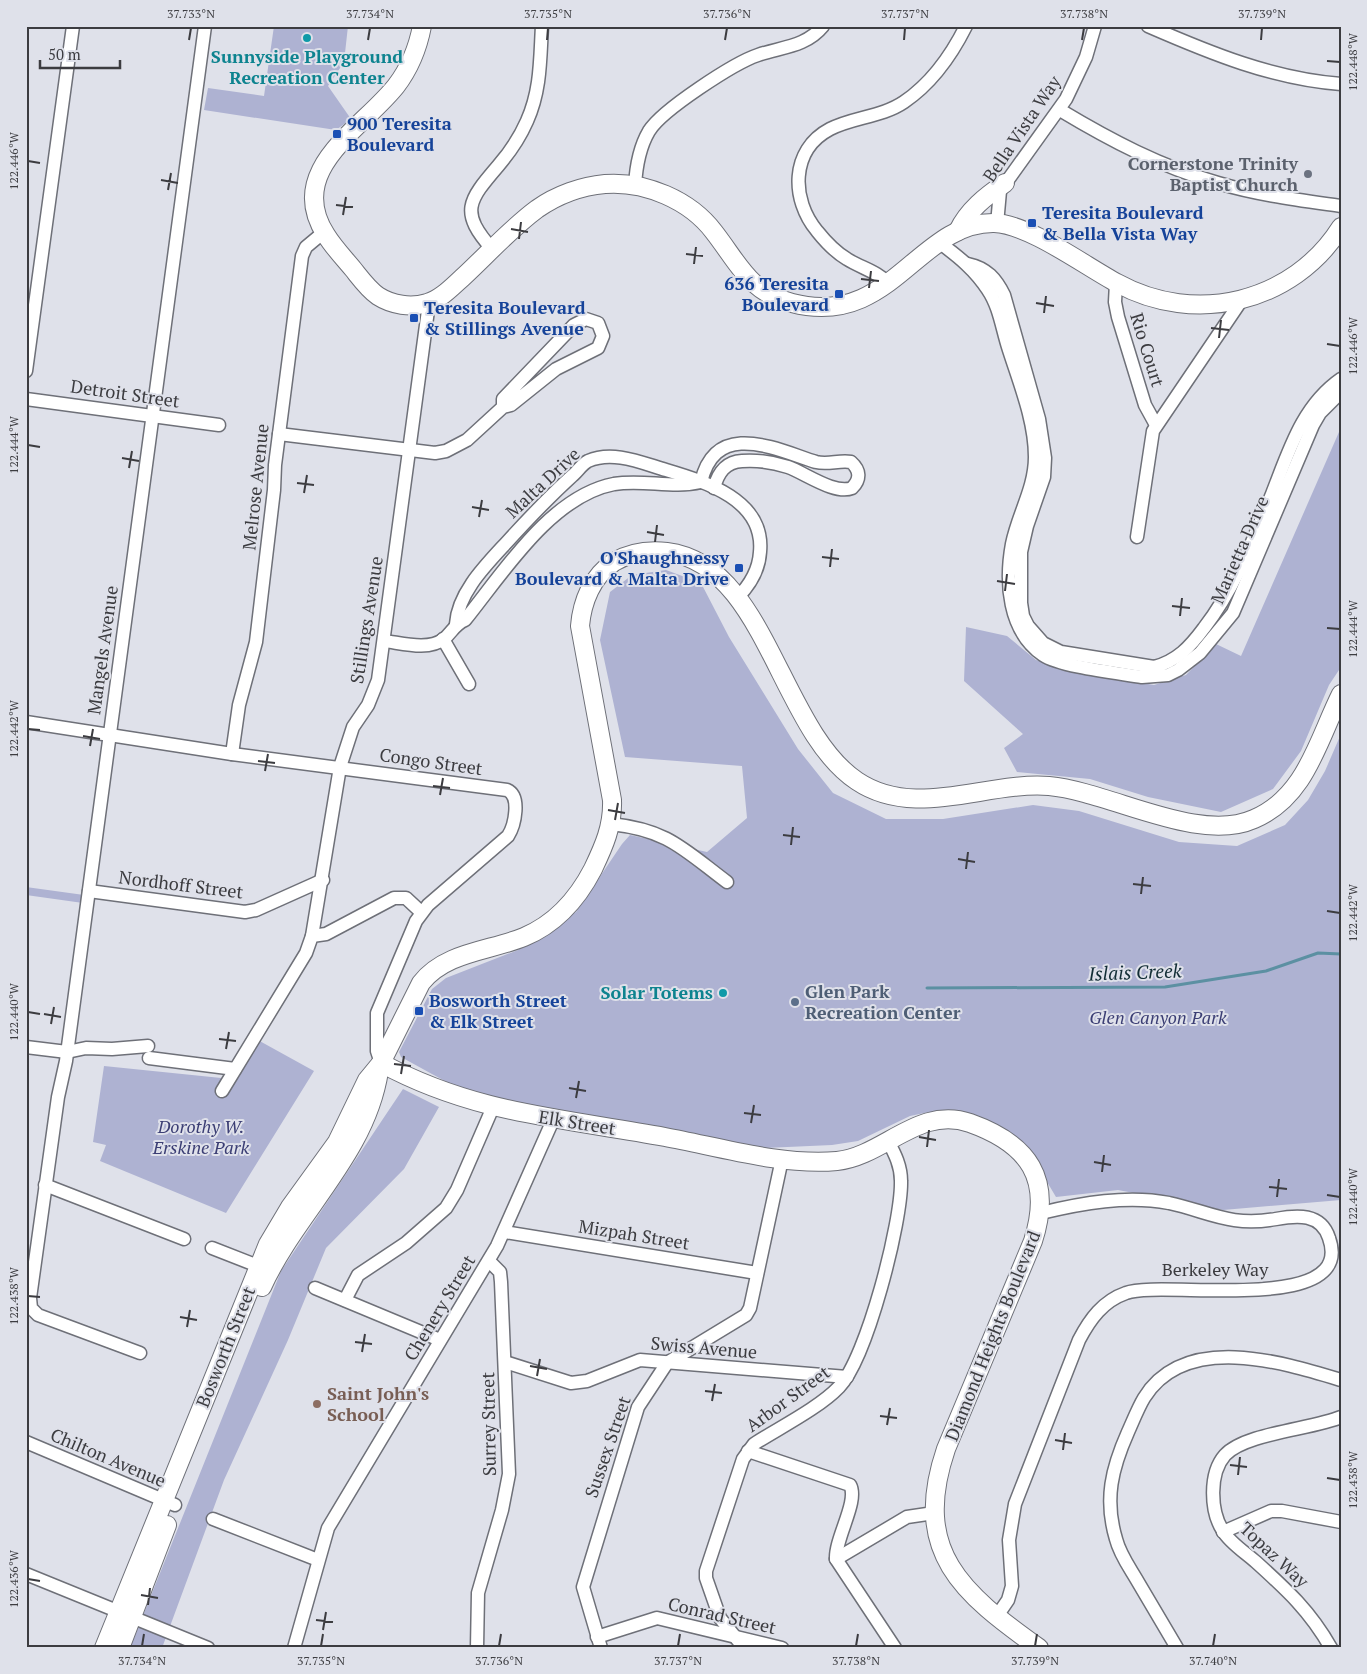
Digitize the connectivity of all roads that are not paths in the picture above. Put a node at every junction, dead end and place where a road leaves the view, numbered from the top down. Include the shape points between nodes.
1 (73, 26) edge
2 (205, 26) edge
3 (422, 26) edge
4 (542, 26) edge
5 (823, 26) edge
6 (966, 26) edge
7 (1095, 26) edge
8 (1148, 26) edge
9 (1341, 84) edge
10 (1060, 110) junction
11 (1005, 183) junction
12 (635, 186) junction
13 (1341, 206) edge
14 (997, 224) junction
15 (958, 231) junction
16 (324, 232) junction
17 (1338, 239) edge
18 (940, 243) junction
19 (492, 250) junction
20 (1116, 283) junction
21 (889, 284) junction
22 (1241, 301) junction
23 (429, 303) junction
24 (26, 371) edge
25 (1341, 378) edge
26 (1341, 392) edge
27 (26, 399) edge
28 (503, 407) junction
29 (152, 416) junction
30 (219, 425) dead end
31 (1156, 425) junction
32 (278, 434) junction
33 (409, 451) junction
34 (701, 482) junction
35 (714, 488) junction
36 (1137, 537) dead end
37 (737, 598) junction
38 (456, 624) junction
39 (1031, 637) junction
40 (443, 639) junction
41 (384, 641) junction
42 (469, 684) dead end
43 (1341, 694) edge
44 (26, 722) edge
45 (110, 735) junction
46 (232, 754) junction
47 (340, 767) junction
48 (611, 824) junction
49 (323, 880) junction
50 (726, 882) dead end
51 (89, 891) junction
52 (421, 912) junction
53 (312, 936) junction
54 (26, 1046) edge
55 (67, 1052) junction
56 (380, 1063) junction
57 (235, 1069) junction
58 (398, 1072) junction
59 (222, 1091) dead end
60 (493, 1108) junction
61 (553, 1120) junction
62 (888, 1142) junction
63 (350, 1150) junction
64 (782, 1159) junction
65 (45, 1185) junction
66 (1041, 1214) junction
67 (505, 1232) junction
68 (184, 1239) dead end
69 (212, 1248) dead end
70 (489, 1261) junction
71 (1336, 1263) edge
72 (258, 1266) junction
73 (757, 1273) junction
74 (315, 1288) dead end
75 (345, 1300) junction
76 (440, 1340) junction
77 (140, 1353) dead end
78 (505, 1362) junction
79 (667, 1363) junction
80 (848, 1377) junction
81 (1341, 1380) edge
82 (1341, 1417) edge
83 (26, 1442) edge
84 (748, 1451) junction
85 (170, 1503) junction
86 (934, 1513) junction
87 (213, 1519) dead end
88 (1341, 1522) edge
89 (1223, 1532) junction
90 (836, 1559) junction
91 (318, 1560) junction
92 (26, 1574) edge
93 (125, 1614) junction
94 (997, 1616) junction
95 (732, 1634) junction
96 (599, 1642) edge
97 (104, 1648) edge
98 (120, 1648) edge
99 (208, 1648) edge
100 (294, 1648) edge
101 (477, 1648) edge
102 (744, 1648) edge
103 (782, 1648) edge
104 (896, 1648) edge
105 (1039, 1648) edge
106 (1177, 1648) edge
107 (1331, 1648) edge

1 - 24 street
2 - 29 street, Mangels Avenue
3 - 16 main road via 415,51 396,86 334,149 318,174 315,204
4 - 19 street via 541,73 534,105 519,136 478,189 471,207 476,229
5 - 12 street via 809,39 794,46 746,59 667,112 643,142
6 - 21 street via 942,67 918,91 887,110 828,130 816,140 797,177 798,191 809,221 834,250 873,271
7 - 10 street, Bella Vista Way via 1078,75
8 - 9 street via 1257,68 1296,78
10 - 11 street, Bella Vista Way
10 - 13 street via 1122,145 1194,175 1273,196
11 - 14 street, Bella Vista Way via 998,195
11 - 15 main road via 974,207
12 - 19 main road via 598,185 567,193 525,219
12 - 21 main road via 670,197 693,211 714,231 746,277 773,296 806,306 833,307
14 - 15 main road via 974,225
14 - 20 main road via 1016,227
15 - 18 main road
16 - 23 main road via 380,297 405,305
16 - 32 street, Melrose Avenue via 306,247 302,256
17 - 22 main road via 1281,285
18 - 21 main road
18 - 39 street, Marietta Drive via 968,264 994,299 1034,439 1033,476 1012,544 1010,568 1011,603 1020,630
19 - 23 main road via 444,294
20 - 22 main road via 1151,298 1192,306
20 - 31 street, Rio Court via 1118,317 1145,405
22 - 31 street
23 - 33 street, Stillings Avenue
25 - 39 street, Marietta Drive via 1322,394 1303,420 1230,589 1211,619 1182,654 1164,665 1144,666 1061,652
26 - 39 street, Marietta Drive via 1313,425 1233,613 1200,653 1168,675 1142,677 1052,659 1043,655
27 - 29 street, Detroit Street
28 - 28 street via 511,405 556,369 598,348 603,336 598,323 586,319 574,325 503,399
28 - 33 street via 458,447 435,453
29 - 30 street, Detroit Street
29 - 45 street, Mangels Avenue
31 - 36 street
32 - 33 street
32 - 46 street, Melrose Avenue via 256,642 239,705
33 - 41 street, Stillings Avenue
34 - 35 street, Malta Drive
34 - 35 street via 705,464 720,448 746,444 779,448 824,463 851,462 859,477 852,488 841,490 788,467 747,460 724,468
34 - 38 street, Malta Drive via 677,486 645,481 611,485 567,504 538,530 465,620
34 - 38 street, Malta Drive via 622,458 598,458 586,462 489,562 463,598
35 - 37 street, Malta Drive via 746,508 759,529 760,559 752,581
37 - 43 main road, Bosworth Street via 834,763 860,784 901,798 1047,786 1080,791 1198,825 1242,824 1271,810 1296,787 1308,768
37 - 48 main road, Bosworth Street via 707,566 682,554 664,551 642,552 623,558 605,569 593,584 582,610 581,638 612,800
38 - 40 street, Malta Drive
40 - 41 street via 428,645
40 - 42 street
41 - 47 street, Stillings Avenue via 374,694 353,727
44 - 45 street, Congo Street
45 - 46 street, Congo Street
45 - 51 street, Mangels Avenue
46 - 47 street, Congo Street
47 - 49 street, Stillings Avenue
47 - 52 street, Congo Street via 506,790 514,795 512,826 508,836
48 - 50 street via 638,827 664,836
48 - 56 main road, Bosworth Street via 587,882 569,905 532,933 449,961 428,974
49 - 51 street, Nordhoff Street via 245,912
49 - 53 street, Stillings Avenue
51 - 55 street, Mangels Avenue
52 - 53 street via 406,898 394,898 326,934
52 - 56 street, Congo Street via 377,1013
53 - 57 street, Stillings Avenue via 306,953
54 - 55 street
55 - 57 street via 86,1048 149,1052
55 - 65 street, Mangels Avenue
56 - 58 main road, Elk Street
56 - 63 main road, Bosworth Street via 376,1088
56 - 72 main road, Bosworth Street via 367,1080 337,1142 278,1225
57 - 59 street, Stillings Avenue
58 - 60 main road, Elk Street
58 - 63 main road via 360,1141
60 - 61 main road, Elk Street
60 - 75 street via 458,1190 446,1208 406,1243 358,1275
61 - 64 main road, Elk Street
61 - 67 street, Chenery Street
62 - 64 main road, Diamond Heights Boulevard via 846,1159
62 - 66 main road, Diamond Heights Boulevard via 919,1124 945,1119 969,1123 991,1133 1018,1150 1033,1169 1041,1190
62 - 80 street, Arbor Street via 896,1156 901,1183 894,1226 868,1331
63 - 85 main road, Bosworth Street via 291,1233 269,1271
64 - 73 street, Sussex Street
65 - 68 street
65 - 77 street, Mangels Avenue via 31,1308 38,1315
66 - 71 street, Berkeley Way via 1090,1203 1131,1200 1169,1203 1244,1222 1302,1215 1320,1223 1327,1232
66 - 86 main road, Diamond Heights Boulevard via 1033,1241 946,1449 938,1478
67 - 70 street, Chenery Street
67 - 73 street, Mizpah Street
69 - 72 street
70 - 76 street, Chenery Street
70 - 78 street, Surrey Street via 500,1272
71 - 94 street, Berkeley Way via 1316,1278 1266,1290 1140,1288 1114,1298 1093,1315 1079,1340 1015,1504 1009,1540 1012,1586 1008,1600
72 - 85 main road, Bosworth Street
73 - 79 street, Sussex Street via 746,1315
74 - 75 street
75 - 76 street
76 - 91 street, Chenery Street via 328,1528
78 - 79 street, Swiss Avenue via 571,1383 588,1381 640,1360
78 - 101 street, Surrey Street via 509,1474 478,1593
79 - 80 street, Swiss Avenue
79 - 96 street, Sussex Street via 638,1407 584,1578 584,1596
80 - 84 street, Arbor Street via 829,1396
81 - 106 street via 1296,1366 1206,1358 1168,1373 1145,1397 1113,1470 1112,1524 1121,1553
82 - 89 street, Topaz Way via 1254,1440 1225,1455 1217,1473 1213,1498
83 - 85 street, Chilton Avenue
84 - 90 street via 850,1485 852,1496
84 - 95 street, Arbor Street via 706,1571 720,1618
85 - 93 main road, Bosworth Street
86 - 90 street via 907,1517
86 - 94 main road, Diamond Heights Boulevard via 938,1541 956,1578
87 - 91 street
88 - 89 street via 1271,1511
89 - 107 street, Topaz Way via 1299,1602 1315,1620
90 - 104 street
91 - 100 street, Chenery Street
92 - 93 street
93 - 97 main road, Bosworth Street
93 - 98 main road, Bosworth Street
93 - 99 street
94 - 105 main road, Diamond Heights Boulevard
95 - 96 street, Conrad Street via 657,1618
95 - 102 street, Arbor Street
95 - 103 street, Conrad Street

